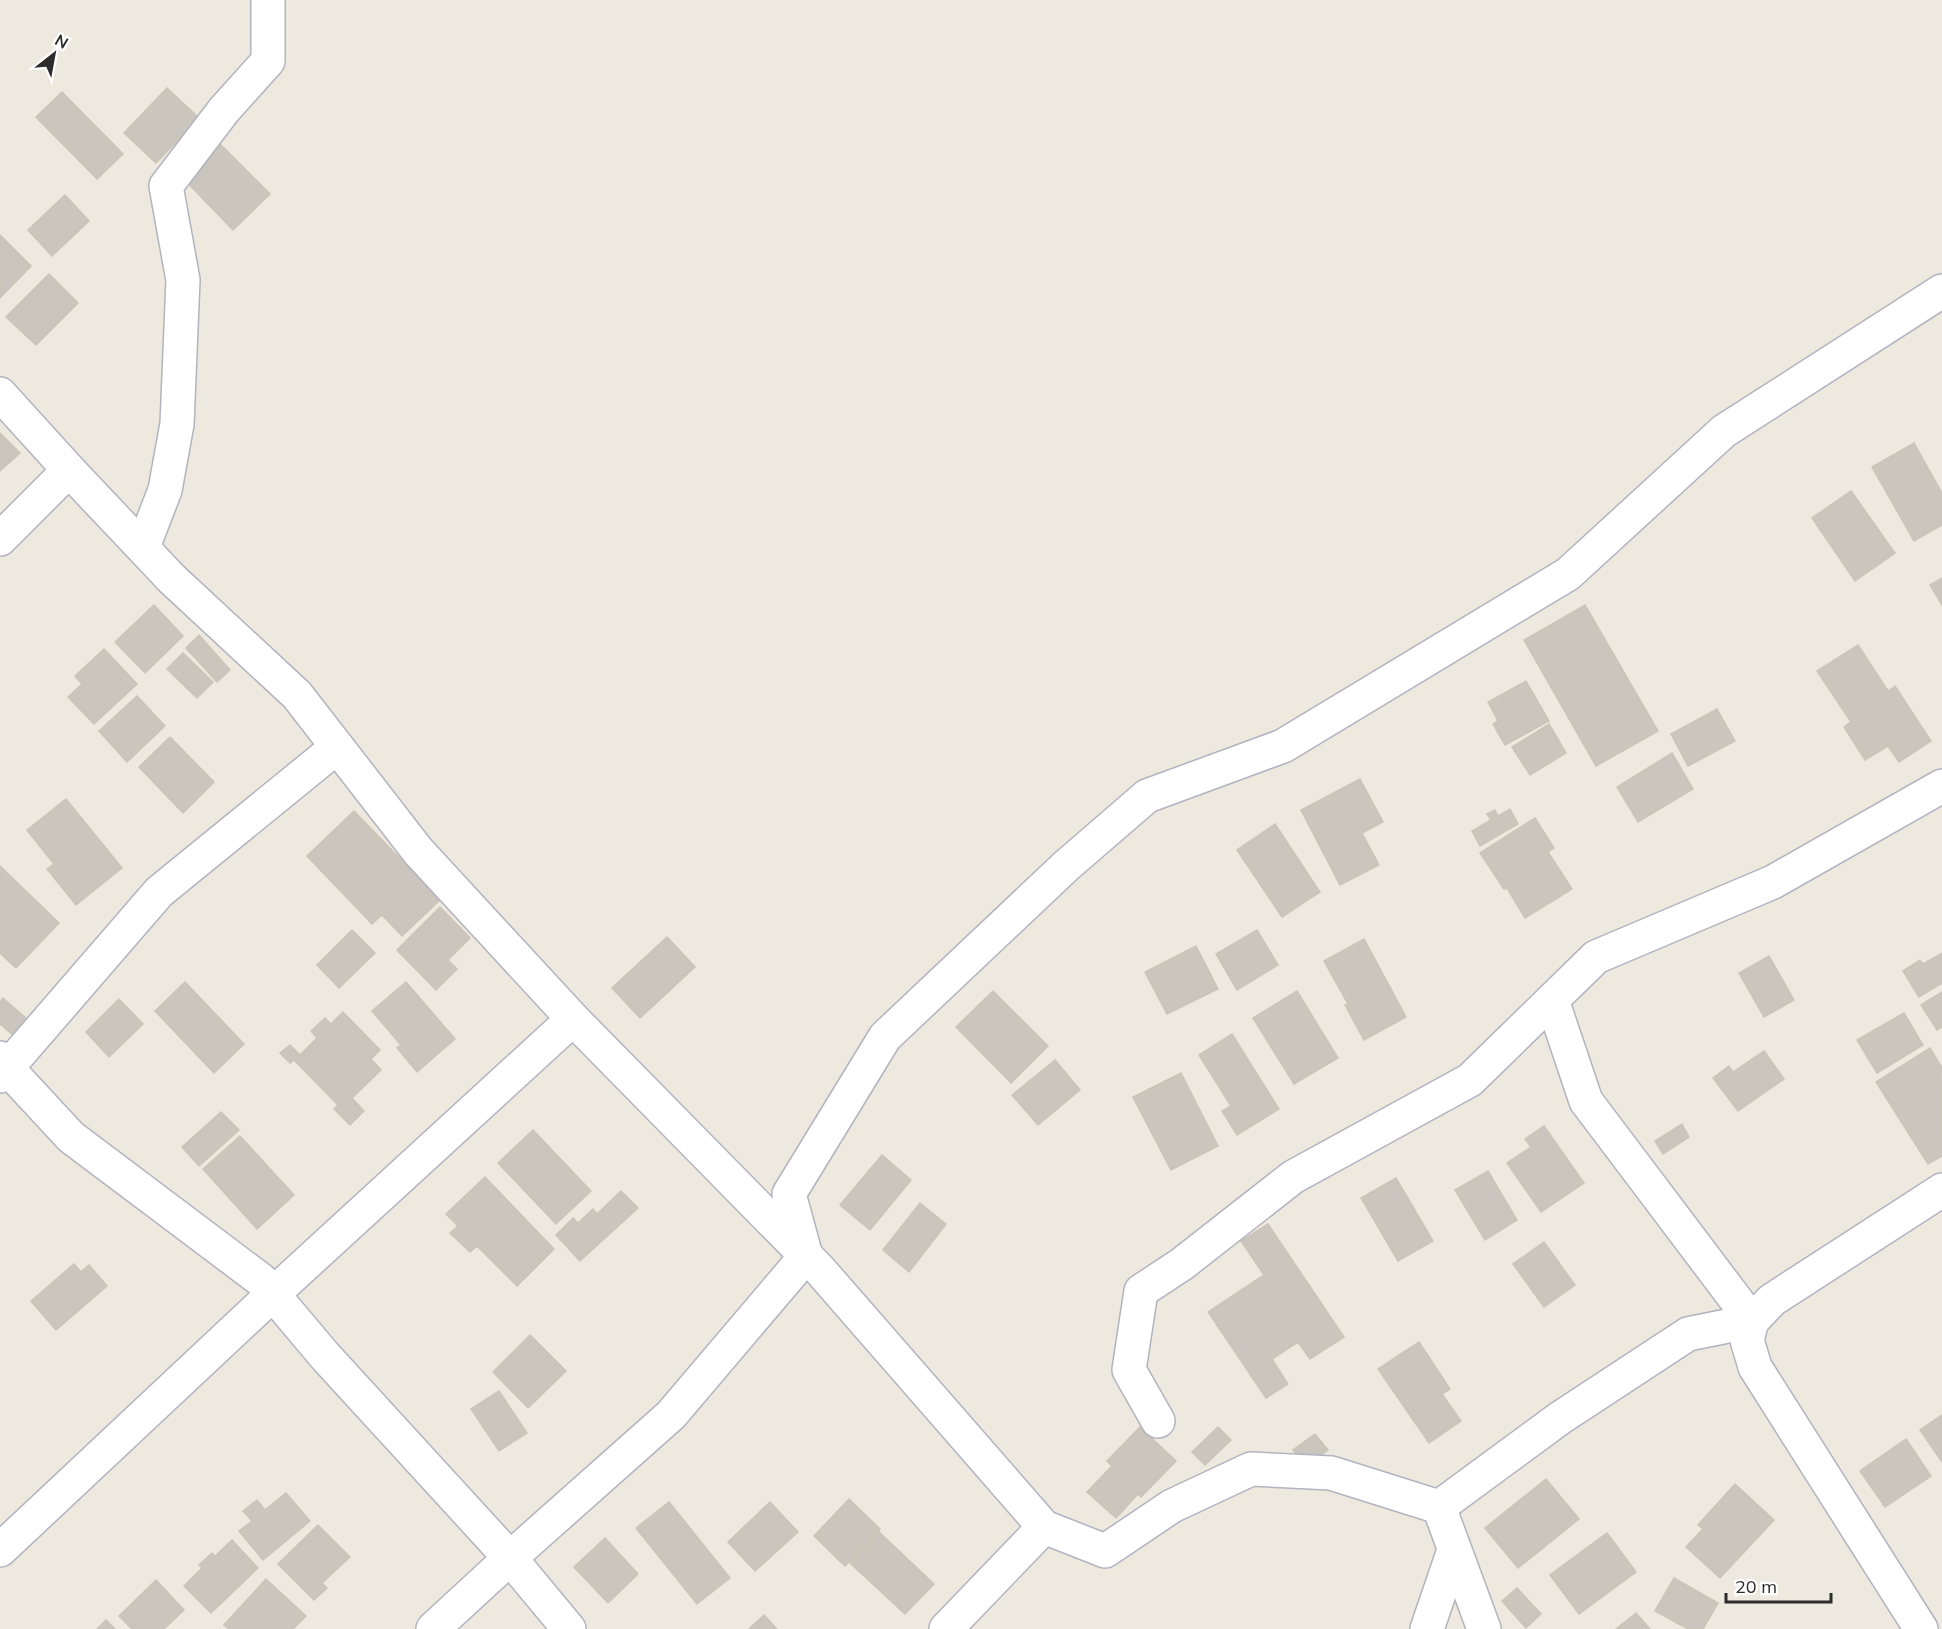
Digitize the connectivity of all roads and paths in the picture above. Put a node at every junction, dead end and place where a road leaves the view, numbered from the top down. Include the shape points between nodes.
1 (268, 0) edge
2 (1942, 291) edge
3 (0, 394) edge
4 (69, 470) junction
5 (0, 539) edge
6 (143, 548) junction
7 (337, 747) junction
8 (1942, 786) edge
9 (1552, 1000) junction
10 (573, 1019) junction
11 (2, 1067) edge
12 (1942, 1190) edge
13 (806, 1256) junction
14 (273, 1294) junction
15 (1752, 1321) junction
16 (1158, 1421) dead end
17 (1438, 1507) junction
18 (1044, 1527) junction
19 (0, 1550) edge
20 (1454, 1550) junction
21 (510, 1558) junction
22 (433, 1629) edge
23 (569, 1629) edge
24 (946, 1629) edge
25 (1427, 1629) edge
26 (1484, 1629) edge
27 (1921, 1629) edge

1 - 6 street via 268,61 224,110 166,186 183,280 177,424 165,490
2 - 13 street via 1724,431 1568,574 1283,746 1147,796 1066,866 885,1037 789,1194
3 - 4 street
4 - 5 street
4 - 6 street
6 - 7 street via 297,695
7 - 10 street via 418,851
7 - 11 street via 159,891
8 - 9 street via 1773,882 1596,957
9 - 15 street via 1586,1101
9 - 16 street via 1470,1080 1293,1177 1141,1291 1129,1370
10 - 13 street
10 - 14 street
11 - 14 street via 71,1137 261,1280
12 - 15 street via 1772,1300
13 - 18 street
13 - 21 street via 670,1415
14 - 19 street
14 - 21 street
15 - 17 street via 1688,1334 1560,1418
15 - 27 street via 1747,1340 1755,1367
17 - 18 street via 1331,1473 1251,1469 1172,1506 1105,1551
17 - 20 street
18 - 24 street
20 - 25 street
20 - 26 street
21 - 22 street
21 - 23 street

